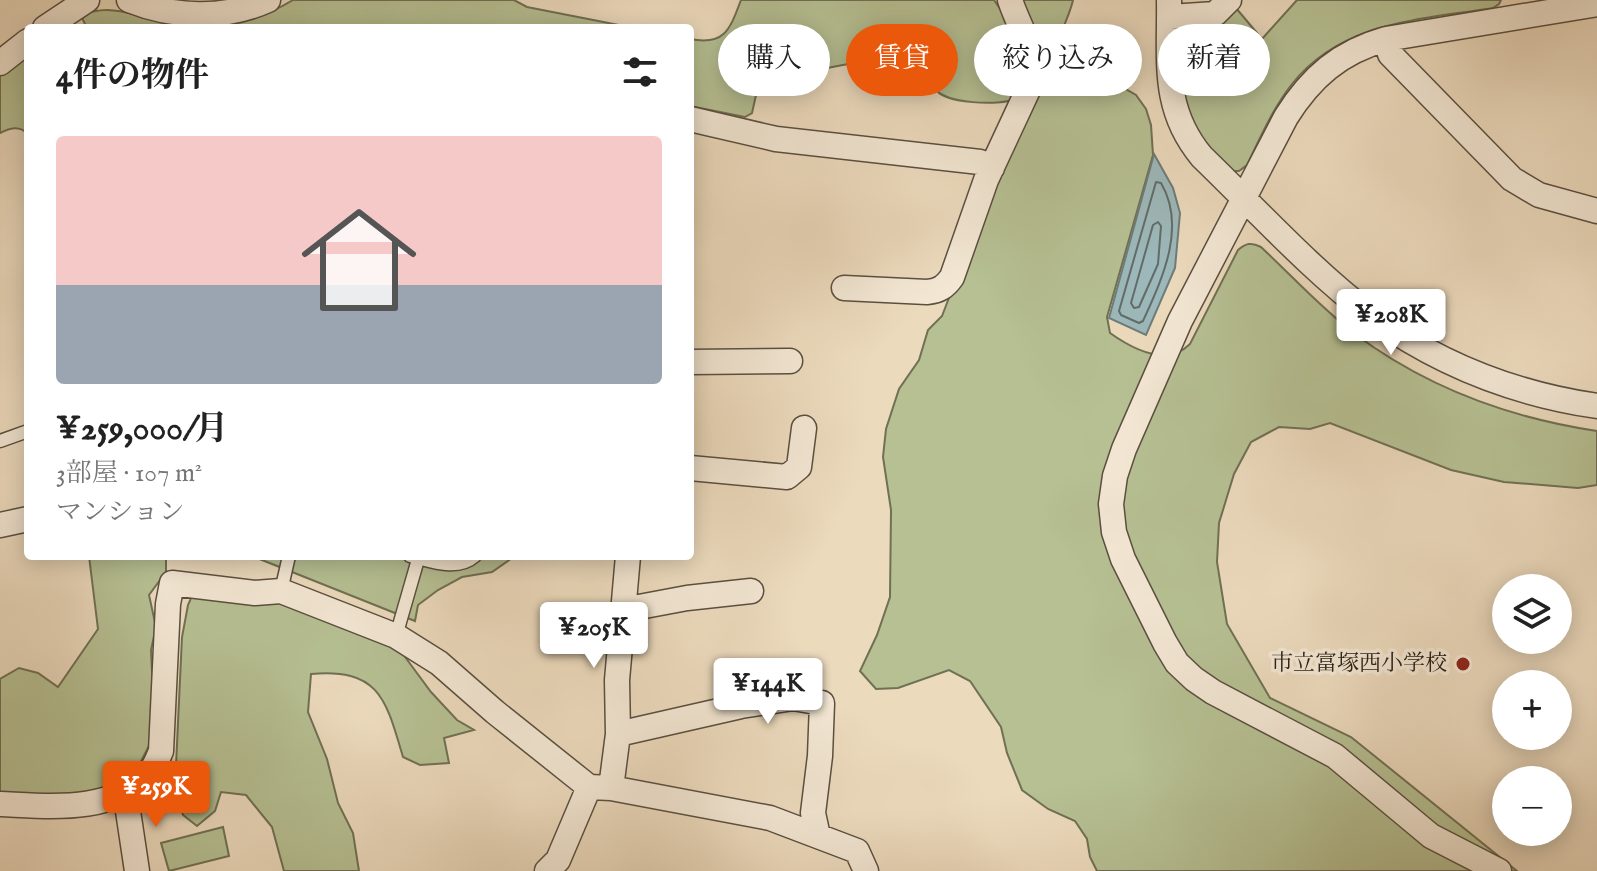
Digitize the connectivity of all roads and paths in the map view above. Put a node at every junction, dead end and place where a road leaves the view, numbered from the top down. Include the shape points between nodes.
1 (87, 0) edge
2 (129, 0) edge
3 (268, 0) edge
4 (1010, 0) edge
5 (1229, 0) edge
6 (1597, 4) edge
7 (1170, 8) edge
8 (51, 24) edge
9 (1386, 39) junction
10 (24, 44) edge
11 (0, 63) edge
12 (694, 120) edge
13 (992, 168) junction
14 (1244, 198) junction
15 (1597, 211) edge
16 (844, 288) dead end
17 (790, 361) dead end
18 (694, 362) edge
19 (1597, 406) edge
20 (804, 428) dead end
21 (24, 432) edge
22 (0, 441) edge
23 (694, 468) edge
24 (24, 520) edge
25 (0, 525) edge
26 (288, 560) edge
27 (415, 560) edge
28 (435, 560) edge
29 (468, 560) edge
30 (628, 560) edge
31 (281, 591) junction
32 (751, 591) dead end
33 (623, 610) junction
34 (396, 636) junction
35 (618, 734) junction
36 (600, 787) junction
37 (125, 791) junction
38 (0, 804) edge
39 (818, 836) junction
40 (137, 871) edge
41 (547, 871) edge
42 (866, 871) edge
43 (1499, 871) edge

1 - 8 street
2 - 3 street via 205,15
4 - 13 street via 1034,60 1034,77
5 - 7 street via 1215,14
6 - 9 street
7 - 14 street via 1178,123 1202,157
9 - 14 street via 1340,57 1319,73 1301,94
9 - 15 street via 1390,54 1512,179 1539,195
10 - 11 street
12 - 13 street via 776,139 980,162
13 - 16 street via 946,285 927,292
14 - 19 street via 1342,291 1421,348 1498,383
14 - 43 street via 1180,321 1115,476 1111,504 1123,559 1165,643 1194,679 1335,756 1431,836
17 - 18 street
20 - 23 street via 799,467 787,477
21 - 22 lane
24 - 25 street
26 - 31 lane
27 - 34 lane
28 - 29 lane
30 - 33 street
31 - 34 street
31 - 37 street via 172,583 161,751 151,772
32 - 33 street
33 - 35 street
34 - 36 street
35 - 36 street
35 - 39 street via 793,698 822,703 813,813
36 - 39 street via 770,818
36 - 41 street
37 - 38 street via 71,806
37 - 40 street
39 - 42 street via 857,851

